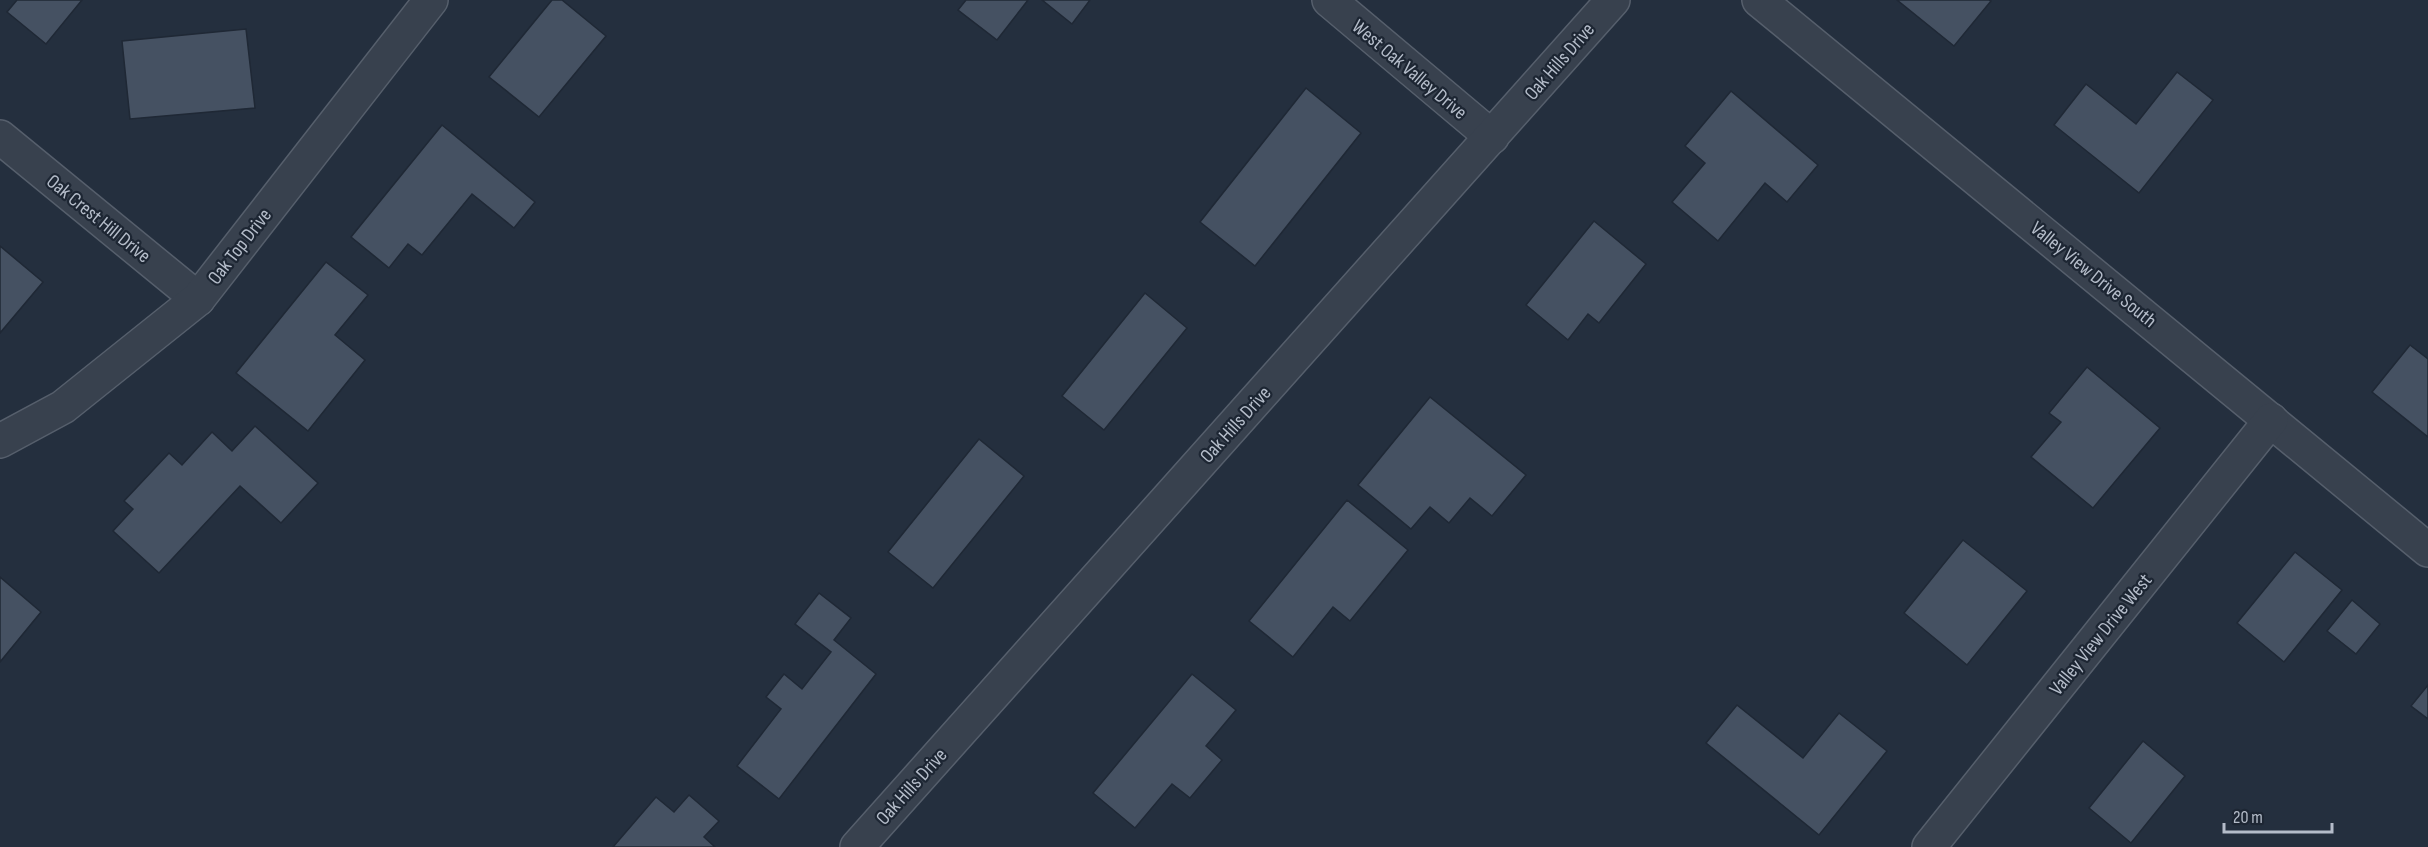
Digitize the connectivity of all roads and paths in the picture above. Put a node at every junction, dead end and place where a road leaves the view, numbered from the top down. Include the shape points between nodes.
1 (431, 0) edge
2 (1329, 0) edge
3 (1613, 0) edge
4 (1759, 0) edge
5 (0, 137) edge
6 (1492, 137) junction
7 (198, 299) junction
8 (2271, 420) junction
9 (0, 441) edge
10 (2428, 550) edge
11 (857, 847) edge
12 (1929, 847) edge

1 - 7 street, Oak Top Drive
2 - 6 street, West Oak Valley Drive
3 - 6 street, Oak Hills Drive
4 - 8 street, Valley View Drive South
5 - 7 street, Oak Crest Hill Drive
6 - 11 street, Oak Hills Drive
7 - 9 street, Oak Top Drive via 63,407
8 - 10 street, Valley View Drive South
8 - 12 street, Valley View Drive West

